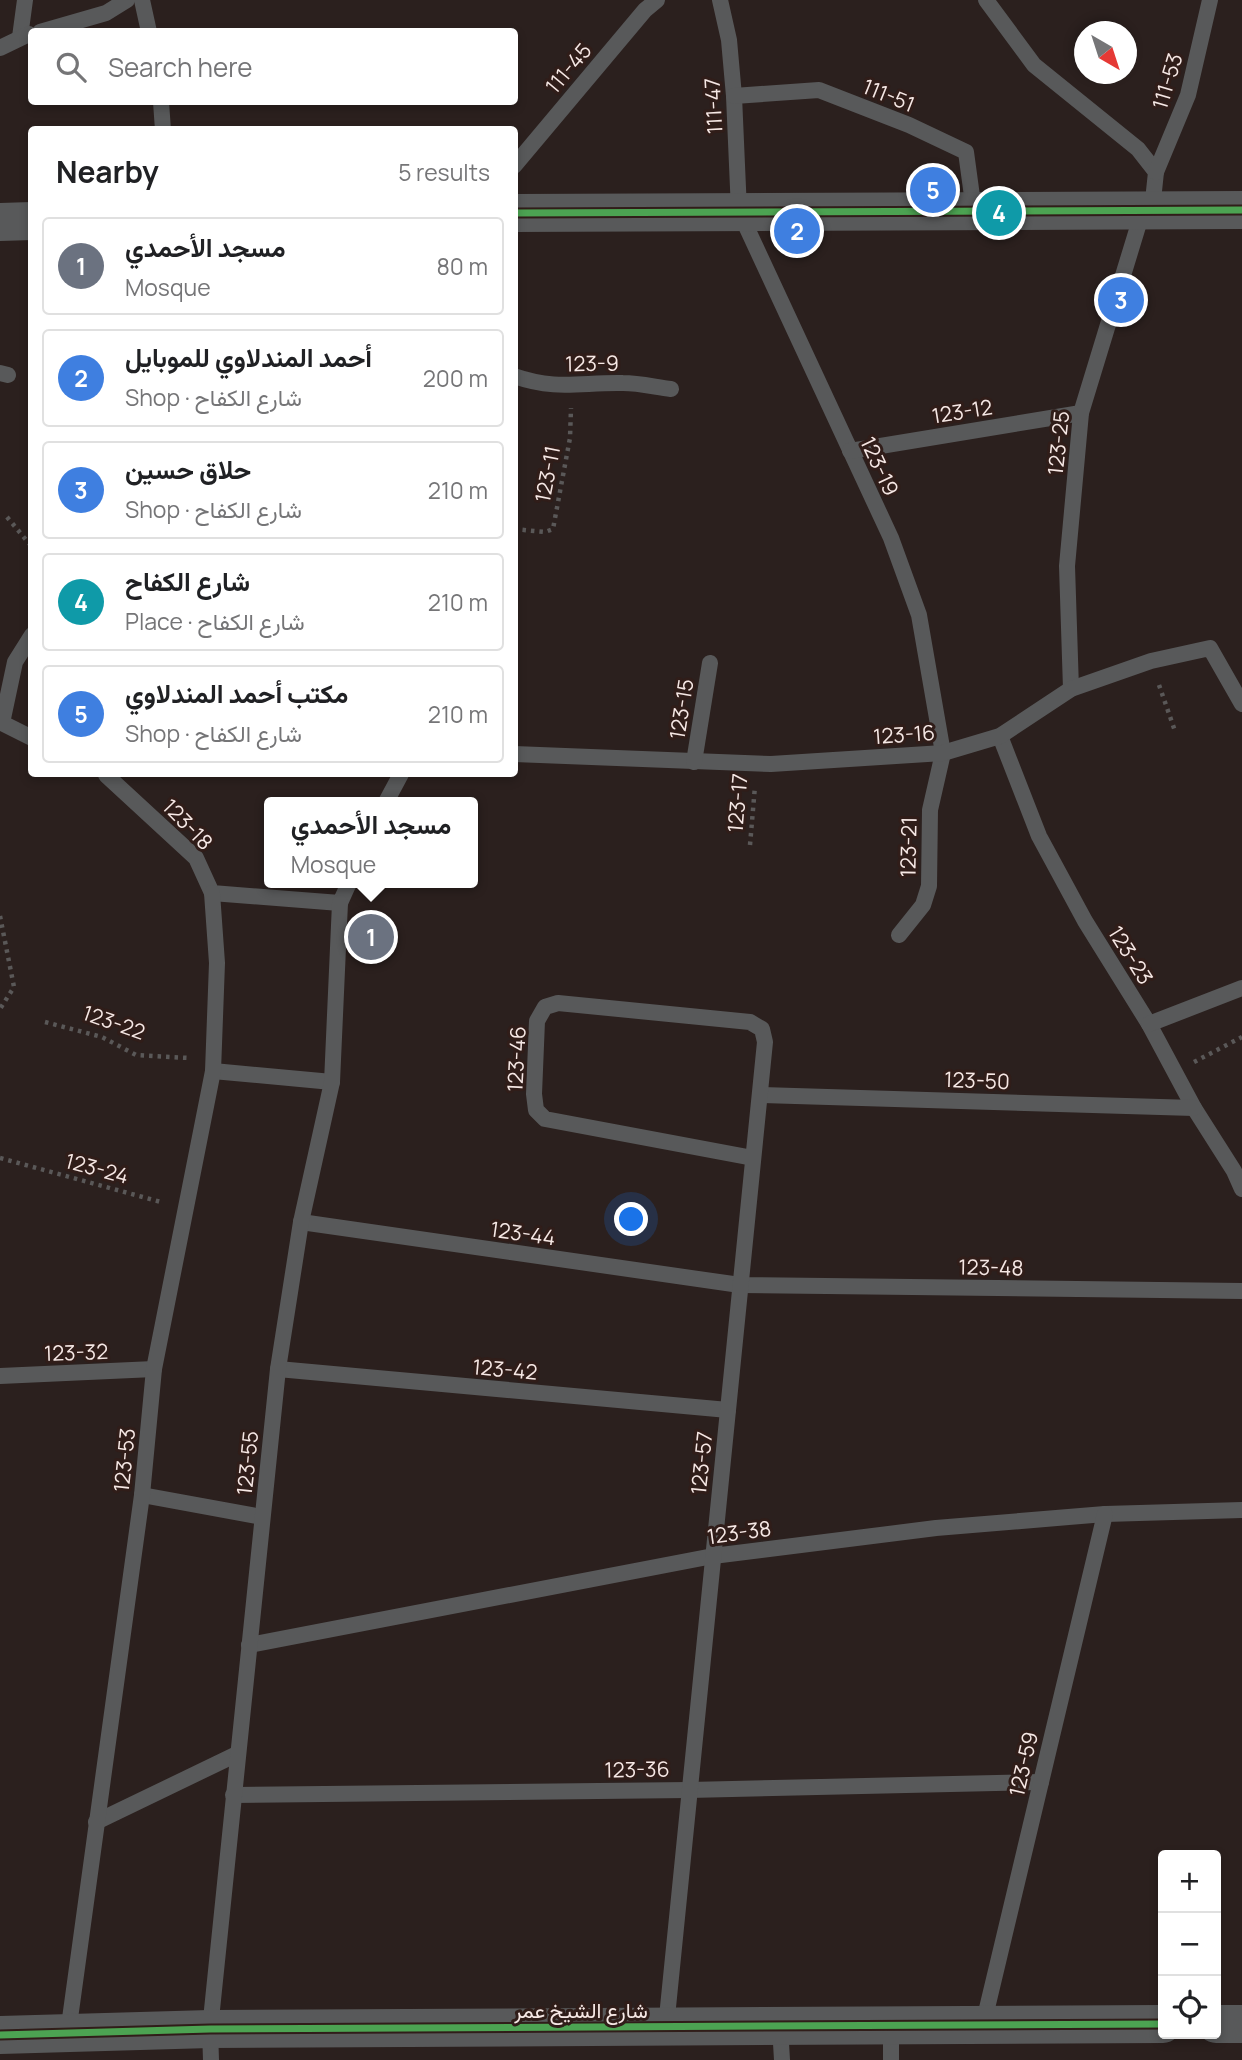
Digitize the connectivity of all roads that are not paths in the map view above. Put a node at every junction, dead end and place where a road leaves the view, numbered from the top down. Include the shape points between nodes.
1 (25, 0) edge
2 (127, 0) edge
3 (142, 0) edge
4 (657, 0) edge
5 (720, 0) edge
6 (986, 0) edge
7 (1210, 0) edge
8 (54, 28) edge
9 (148, 28) edge
10 (26, 35) edge
11 (0, 48) edge
12 (734, 96) junction
13 (161, 105) edge
14 (163, 126) edge
15 (518, 161) edge
16 (1156, 172) junction
17 (1148, 210) junction
18 (1242, 210) edge
19 (739, 211) junction
20 (974, 211) junction
21 (518, 213) edge
22 (28, 221) edge
23 (0, 222) edge
24 (518, 377) edge
25 (671, 389) dead end
26 (1081, 413) junction
27 (849, 451) junction
28 (28, 641) edge
29 (710, 663) dead end
30 (1071, 689) junction
31 (1242, 704) edge
32 (28, 736) edge
33 (1000, 736) junction
34 (943, 753) junction
35 (518, 754) edge
36 (694, 762) junction
37 (110, 777) edge
38 (399, 777) edge
39 (389, 797) edge
40 (347, 888) edge
41 (212, 893) junction
42 (340, 903) junction
43 (899, 935) dead end
44 (1242, 988) edge
45 (1149, 1024) junction
46 (762, 1029) joint
47 (213, 1071) junction
48 (332, 1082) junction
49 (760, 1095) junction
50 (1194, 1108) junction
51 (753, 1158) junction
52 (1238, 1170) edge
53 (1242, 1189) edge
54 (301, 1222) junction
55 (740, 1285) junction
56 (1242, 1291) edge
57 (154, 1369) junction
58 (278, 1369) junction
59 (0, 1376) edge
60 (728, 1410) junction
61 (142, 1495) junction
62 (1242, 1510) edge
63 (1105, 1514) junction
64 (262, 1517) junction
65 (713, 1556) junction
66 (249, 1645) junction
67 (237, 1754) junction
68 (1041, 1782) junction
69 (689, 1790) junction
70 (233, 1795) junction
71 (96, 1822) junction
72 (1158, 2024) edge
73 (1221, 2024) edge
74 (1242, 2024) edge
75 (983, 2025) junction
76 (666, 2027) junction
77 (68, 2033) junction
78 (0, 2035) edge
79 (781, 2043) edge
80 (891, 2043) edge
81 (210, 2045) edge

1 - 10 lane
2 - 8 lane via 106,13
3 - 9 lane
4 - 15 lane, 111-45
5 - 12 lane, 111-47
6 - 16 lane via 1034,65 1138,149
7 - 16 lane, 111-53 via 1188,95
10 - 11 lane
12 - 19 lane, 111-47
12 - 20 lane, 111-51 via 819,90 966,152
13 - 14 lane
16 - 17 lane
17 - 18 street
17 - 20 street
17 - 26 lane, 123-25
19 - 20 street
19 - 21 street
19 - 27 lane, 123-19
22 - 23 street
24 - 25 lane, 123-9 via 571,386 623,383
26 - 27 lane, 123-12
26 - 30 lane, 123-25 via 1067,566
27 - 34 lane, 123-19 via 891,538 919,615
28 - 32 lane via 15,662 2,723
29 - 36 lane, 123-15
30 - 31 lane, 123-16 via 1151,661 1210,648
30 - 33 lane, 123-16
33 - 34 lane, 123-16
33 - 45 lane, 123-23 via 1040,836 1085,921
34 - 36 lane, 123-16 via 756,764
34 - 43 lane, 123-21 via 930,810 929,886 923,905
35 - 36 lane, 123-16
37 - 41 lane, 123-18 via 196,858
38 - 39 lane
40 - 42 lane
41 - 42 lane
41 - 47 lane, 123-53 via 217,963
42 - 48 lane, 123-55
44 - 45 lane
45 - 50 lane, 123-23
46 - 49 lane, 123-57
46 - 51 lane, 123-46 via 750,1022 558,1003 545,1007 537,1021 534,1094 536,1110 545,1119
47 - 48 lane
47 - 57 lane, 123-53
48 - 54 lane, 123-55
49 - 50 lane, 123-50
49 - 51 lane, 123-57
50 - 52 lane, 123-23
51 - 55 lane, 123-57
52 - 53 lane, 123-23
54 - 55 lane, 123-44
54 - 58 lane, 123-55
55 - 56 lane, 123-48
55 - 60 lane, 123-57
57 - 59 lane, 123-32
57 - 61 lane, 123-53
58 - 60 lane, 123-42
58 - 64 lane, 123-55
60 - 65 lane, 123-57
61 - 64 lane
61 - 71 lane, 123-53
62 - 63 lane, 123-38
63 - 65 lane, 123-38 via 936,1528
63 - 68 lane, 123-59
64 - 66 lane, 123-55
65 - 66 lane, 123-38
65 - 69 lane, 123-57
66 - 67 lane, 123-55
67 - 70 lane, 123-55
67 - 71 lane
68 - 69 lane, 123-36
68 - 75 lane, 123-59
69 - 70 lane, 123-36
69 - 76 lane, 123-57
70 - 81 lane, 123-55
71 - 77 lane, 123-53
72 - 75 street, شارع الشيخ عمر
73 - 74 street
75 - 80 street, شارع الشيخ عمر
76 - 79 street, شارع الشيخ عمر
76 - 81 street, شارع الشيخ عمر
77 - 78 street, شارع الشيخ عمر
77 - 81 street, شارع الشيخ عمر
79 - 80 street, شارع الشيخ عمر

